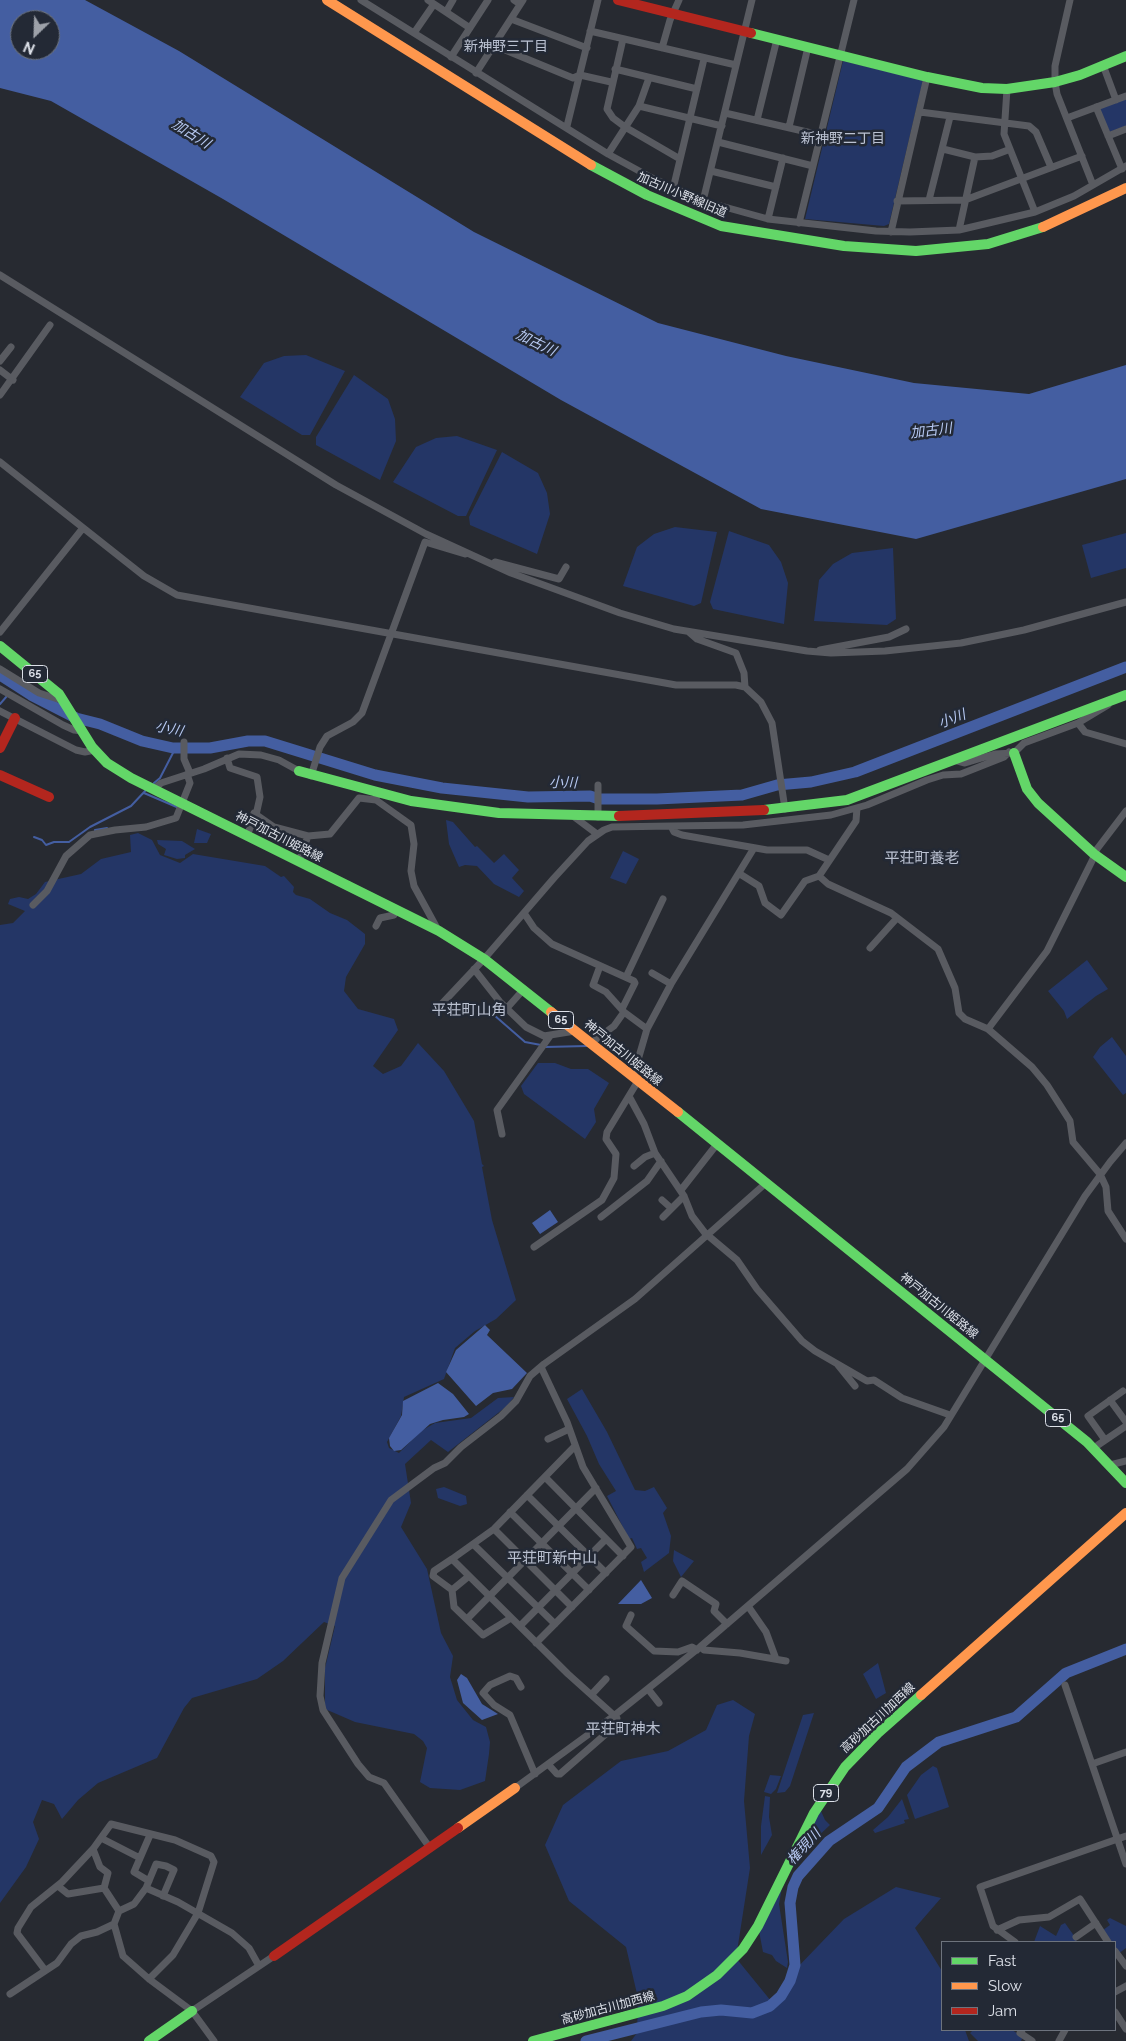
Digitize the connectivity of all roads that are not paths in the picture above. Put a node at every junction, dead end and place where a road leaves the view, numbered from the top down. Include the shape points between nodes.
1 (327, 0) edge
2 (361, 0) edge
3 (453, 0) edge
4 (488, 0) edge
5 (598, 0) edge
6 (618, 0) edge
7 (679, 0) edge
8 (752, 0) edge
9 (854, 0) edge
10 (1070, 0) edge
11 (519, 1) edge
12 (431, 2) edge
13 (644, 3) edge
14 (446, 12) junction
15 (674, 14) junction
16 (511, 18) junction
17 (470, 28) junction
18 (744, 31) junction
19 (590, 32) junction
20 (414, 33) junction
21 (623, 39) junction
22 (777, 40) junction
23 (493, 46) junction
24 (808, 47) junction
25 (587, 48) junction
26 (662, 48) junction
27 (841, 55) junction
28 (451, 56) junction
29 (1126, 56) edge
30 (704, 59) junction
31 (736, 65) junction
32 (1103, 66) junction
33 (616, 69) junction
34 (476, 73) junction
35 (580, 74) junction
36 (928, 77) junction
37 (649, 78) junction
38 (611, 82) junction
39 (1055, 82) junction
40 (697, 88) junction
41 (1007, 89) junction
42 (1126, 96) edge
43 (1116, 100) junction
44 (639, 106) junction
45 (1096, 107) junction
46 (920, 112) junction
47 (725, 113) junction
48 (950, 117) junction
49 (1067, 118) junction
50 (690, 119) junction
51 (757, 120) junction
52 (1005, 123) junction
53 (567, 126) junction
54 (722, 126) junction
55 (625, 127) junction
56 (789, 127) junction
57 (1126, 129) edge
58 (820, 135) junction
59 (1108, 136) junction
60 (718, 142) junction
61 (943, 149) junction
62 (1008, 150) junction
63 (608, 154) junction
64 (1082, 156) junction
65 (975, 157) junction
66 (783, 158) junction
67 (680, 159) junction
68 (813, 166) junction
69 (1051, 167) junction
70 (1124, 168) edge
71 (711, 171) junction
72 (1021, 178) junction
73 (1093, 185) junction
74 (776, 187) junction
75 (1126, 188) edge
76 (673, 189) junction
77 (929, 200) junction
78 (965, 200) junction
79 (703, 201) junction
80 (897, 201) junction
81 (1035, 212) junction
82 (768, 219) junction
83 (799, 223) junction
84 (960, 230) junction
85 (891, 232) junction
86 (0, 275) edge
87 (50, 325) dead end
88 (12, 347) dead end
89 (0, 361) edge
90 (0, 370) edge
91 (13, 380) junction
92 (0, 395) edge
93 (0, 462) edge
94 (82, 528) junction
95 (475, 556) junction
96 (566, 567) dead end
97 (1126, 602) edge
98 (906, 629) dead end
99 (0, 632) edge
100 (689, 632) junction
101 (391, 635) junction
102 (0, 646) edge
103 (818, 651) junction
104 (0, 669) edge
105 (745, 687) junction
106 (0, 689) edge
107 (1126, 695) edge
108 (1112, 701) junction
109 (65, 703) junction
110 (0, 711) edge
111 (15, 718) junction
112 (1078, 723) junction
113 (83, 730) junction
114 (184, 742) dead end
115 (1126, 744) edge
116 (0, 748) edge
117 (95, 750) junction
118 (1012, 753) junction
119 (226, 758) junction
120 (953, 759) junction
121 (299, 772) joint
122 (189, 774) junction
123 (0, 775) edge
124 (311, 776) junction
125 (891, 783) junction
126 (598, 785) dead end
127 (154, 789) junction
128 (50, 797) dead end
129 (376, 797) junction
130 (183, 802) junction
131 (785, 808) junction
132 (857, 808) junction
133 (1126, 811) edge
134 (254, 814) junction
135 (572, 816) junction
136 (598, 817) junction
137 (671, 826) junction
138 (597, 834) junction
139 (247, 835) junction
140 (308, 836) junction
141 (754, 848) junction
142 (1094, 854) junction
143 (829, 860) junction
144 (299, 861) junction
145 (740, 874) junction
146 (819, 876) junction
147 (1126, 877) edge
148 (663, 899) dead end
149 (33, 905) dead end
150 (396, 910) junction
151 (524, 912) junction
152 (897, 918) junction
153 (376, 926) dead end
154 (439, 931) junction
155 (870, 948) dead end
156 (484, 959) junction
157 (600, 966) junction
158 (474, 969) junction
159 (652, 973) dead end
160 (626, 977) junction
161 (671, 984) junction
162 (524, 989) junction
163 (507, 1008) junction
164 (436, 1010) dead end
165 (623, 1011) junction
166 (647, 1029) junction
167 (988, 1029) junction
168 (576, 1031) junction
169 (550, 1036) junction
170 (591, 1044) junction
171 (635, 1079) junction
172 (630, 1098) junction
173 (502, 1134) dead end
174 (1126, 1143) edge
175 (717, 1144) junction
176 (655, 1153) junction
177 (661, 1161) junction
178 (634, 1166) dead end
179 (1100, 1174) junction
180 (766, 1183) junction
181 (682, 1193) junction
182 (662, 1200) dead end
183 (671, 1208) junction
184 (663, 1216) dead end
185 (601, 1217) dead end
186 (708, 1235) junction
187 (1126, 1239) edge
188 (534, 1247) dead end
189 (984, 1359) junction
190 (838, 1364) junction
191 (541, 1367) junction
192 (855, 1386) dead end
193 (1123, 1391) dead end
194 (1110, 1400) junction
195 (950, 1416) junction
196 (1126, 1424) edge
197 (569, 1429) junction
198 (548, 1439) dead end
199 (1105, 1440) junction
200 (1098, 1445) dead end
201 (575, 1446) junction
202 (1126, 1461) edge
203 (1110, 1464) junction
204 (544, 1477) junction
205 (1126, 1484) edge
206 (596, 1488) junction
207 (527, 1495) junction
208 (576, 1508) junction
209 (510, 1512) junction
210 (1126, 1513) edge
211 (558, 1526) junction
212 (494, 1529) junction
213 (606, 1538) junction
214 (541, 1543) junction
215 (474, 1545) junction
216 (589, 1556) junction
217 (623, 1556) junction
218 (452, 1559) junction
219 (524, 1560) junction
220 (572, 1573) junction
221 (606, 1573) junction
222 (469, 1576) junction
223 (507, 1577) junction
224 (452, 1590) junction
225 (554, 1590) junction
226 (589, 1590) junction
227 (673, 1595) dead end
228 (489, 1596) junction
229 (748, 1606) junction
230 (572, 1607) junction
231 (537, 1608) junction
232 (631, 1615) dead end
233 (511, 1618) junction
234 (466, 1619) junction
235 (555, 1624) junction
236 (727, 1624) junction
237 (520, 1626) junction
238 (536, 1643) junction
239 (698, 1649) junction
240 (776, 1659) junction
241 (786, 1661) dead end
242 (606, 1679) dead end
243 (1065, 1685) dead end
244 (521, 1687) dead end
245 (648, 1689) junction
246 (592, 1694) junction
247 (659, 1703) dead end
248 (615, 1715) junction
249 (1126, 1752) edge
250 (548, 1764) junction
251 (1092, 1764) junction
252 (535, 1774) junction
253 (515, 1788) joint
254 (150, 1835) junction
255 (1126, 1836) edge
256 (101, 1838) junction
257 (1117, 1839) junction
258 (430, 1848) junction
259 (93, 1849) junction
260 (140, 1858) junction
261 (1126, 1864) edge
262 (147, 1885) junction
263 (58, 1886) junction
264 (104, 1888) junction
265 (163, 1896) junction
266 (119, 1911) junction
267 (198, 1913) junction
268 (1096, 1923) junction
269 (114, 1924) junction
270 (997, 1930) junction
271 (1076, 1937) dead end
272 (1014, 1941) edge
273 (1107, 1941) edge
274 (1116, 1952) edge
275 (274, 1956) joint
276 (259, 1966) junction
277 (1126, 1966) edge
278 (46, 1970) junction
279 (149, 1980) junction
280 (10, 1994) dead end
281 (192, 2011) junction
282 (1116, 2014) edge
283 (1126, 2029) edge
284 (1021, 2031) edge
285 (149, 2041) edge
286 (214, 2041) edge
287 (533, 2041) edge
288 (1032, 2041) edge

1 - 75 street, 加古川小野線旧道 via 609,176 722,226 844,246 916,250 979,245 1039,229
2 - 20 street
3 - 14 street
4 - 17 street
5 - 19 street
6 - 13 street
7 - 15 street
8 - 18 street
9 - 27 street
10 - 39 street via 1055,66
11 - 16 street
12 - 14 street
12 - 20 street
13 - 15 street
14 - 17 street
15 - 18 street
15 - 26 street
16 - 23 street
16 - 25 street
17 - 28 street
18 - 22 street
18 - 31 street
19 - 21 street
19 - 25 street
20 - 28 street
21 - 26 street
21 - 33 street
22 - 24 street
22 - 51 street
23 - 34 street
23 - 35 street via 573,78
24 - 27 street
24 - 56 street
25 - 35 street
26 - 30 street
27 - 36 street
27 - 58 street
28 - 34 street
29 - 32 street
30 - 31 street
30 - 40 street
31 - 47 street
32 - 39 street
32 - 43 street
33 - 37 street
33 - 38 street
34 - 53 street
35 - 38 street
35 - 53 street
36 - 41 street via 964,85
36 - 46 street
37 - 40 street
37 - 44 street
38 - 55 street via 606,109
39 - 41 street
39 - 49 street
40 - 50 street
41 - 52 street
42 - 43 street
43 - 45 street
44 - 50 street
44 - 55 street
45 - 49 street
45 - 59 street
46 - 48 street
46 - 80 street
47 - 51 street
47 - 54 street
48 - 52 street
48 - 61 street
49 - 64 street
50 - 54 street
50 - 67 street
51 - 56 street
52 - 62 street
52 - 69 street via 1029,126 1036,132
53 - 63 street
54 - 60 street
55 - 63 street
55 - 67 street
56 - 58 street
57 - 59 street
58 - 68 street
59 - 70 street
60 - 66 street
60 - 71 street
61 - 65 street
61 - 77 street
62 - 65 street via 992,156
62 - 72 street
63 - 76 street
64 - 69 street
64 - 73 street
65 - 78 street
66 - 68 street
66 - 74 street
67 - 76 street
68 - 83 street
69 - 72 street
70 - 73 street
71 - 74 street
71 - 79 street
72 - 78 street
72 - 81 street
73 - 81 street
74 - 82 street
76 - 79 street
77 - 78 street
77 - 80 street
78 - 84 street
79 - 82 street
80 - 85 street
81 - 84 street
82 - 83 street
83 - 85 street
84 - 85 street
86 - 95 street via 336,485 426,534
87 - 91 street
88 - 89 street
90 - 91 street
91 - 92 street
93 - 94 street
94 - 99 street
94 - 101 street via 144,576 177,595
95 - 96 street via 559,579
95 - 100 street via 585,601
95 - 101 street via 425,542
97 - 103 street via 1024,630 953,644 885,651
98 - 103 street via 889,637
100 - 103 street
100 - 105 street via 697,639 736,653 744,673
101 - 105 street via 676,685
101 - 124 street via 362,713 353,722 327,736
102 - 109 street, 神戸加古川姫路線 / 65 via 53,688
104 - 109 street via 27,688
105 - 131 street via 757,697 772,723
106 - 113 street via 63,726
107 - 108 street
108 - 112 street
108 - 120 street
109 - 113 street, 神戸加古川姫路線 / 65
110 - 111 street
111 - 116 street
111 - 117 street via 81,752
112 - 115 street via 1085,732
112 - 118 street via 1024,743
113 - 117 street, 神戸加古川姫路線 / 65
114 - 122 street via 184,759
117 - 127 street, 神戸加古川姫路線 / 65 via 107,763
118 - 120 street via 965,762
118 - 132 street via 961,774 943,775 912,785
118 - 142 street via 1027,789 1038,804
119 - 121 street via 261,754
119 - 122 street
119 - 134 street via 230,768 257,777 261,790
120 - 125 street
121 - 124 street
122 - 127 street via 161,783
122 - 130 street via 190,783
123 - 128 street
124 - 129 street
125 - 131 street via 847,800
125 - 132 street via 881,794
126 - 136 street
127 - 130 street, 神戸加古川姫路線 / 65
129 - 135 street via 480,811
129 - 140 street via 359,798 330,834
129 - 154 street via 411,825 414,886
130 - 139 street, 神戸加古川姫路線 / 65
130 - 149 street via 173,821 90,835 66,856 47,891
131 - 136 street
132 - 137 street via 743,825
132 - 143 street via 856,821
133 - 142 street
134 - 139 street
134 - 140 street via 274,827
135 - 136 street
135 - 138 street
137 - 138 street via 612,827
137 - 141 street via 674,832 682,835
138 - 151 street
139 - 144 street, 神戸加古川姫路線 / 65
140 - 144 street
141 - 143 street via 807,850
141 - 145 street
142 - 147 street
142 - 167 street via 1047,951
143 - 146 street
144 - 150 street, 神戸加古川姫路線 / 65
145 - 146 street via 759,886 765,904 780,915 805,881
145 - 161 street
146 - 152 street via 828,884
148 - 160 street
150 - 153 street via 394,915 380,918
150 - 154 street, 神戸加古川姫路線 / 65
151 - 156 street
151 - 157 street via 534,928 552,944
152 - 155 street
152 - 167 street via 938,949 955,988 959,1013
154 - 156 street, 神戸加古川姫路線 / 65
156 - 158 street
156 - 162 street, 神戸加古川姫路線 / 65
157 - 160 street
157 - 165 street via 593,985 612,998
158 - 163 street
158 - 164 street
159 - 161 street
160 - 165 street via 635,983
161 - 166 street
162 - 163 street
162 - 168 street, 神戸加古川姫路線 / 65
163 - 169 street via 526,1027
165 - 166 street
165 - 170 street via 614,1026
166 - 171 street
167 - 179 street via 1032,1067 1047,1085 1070,1122 1073,1142
168 - 169 street
168 - 170 street, 神戸加古川姫路線 / 65
169 - 173 street via 497,1110
170 - 171 street, 神戸加古川姫路線 / 65
171 - 172 street
171 - 175 street, 神戸加古川姫路線 / 65
172 - 176 street
172 - 188 street via 607,1132 606,1140 616,1154 614,1178 602,1200
174 - 179 street
175 - 180 street, 神戸加古川姫路線 / 65
175 - 181 street
176 - 177 street
176 - 178 street
177 - 181 street
177 - 185 street via 647,1181
179 - 187 street via 1106,1188 1108,1212
179 - 189 street
180 - 186 street
180 - 189 street, 神戸加古川姫路線 / 65
181 - 183 street
181 - 186 street via 692,1216
182 - 183 street
183 - 184 street
186 - 190 street via 737,1260 757,1289 802,1341
186 - 191 street via 635,1299
189 - 195 street
189 - 203 street, 神戸加古川姫路線 / 65
190 - 192 street
190 - 195 street via 867,1381 874,1380 902,1398
191 - 197 street
191 - 258 street via 524,1384 508,1410 445,1463 391,1500 342,1578 322,1663 320,1696 323,1710 358,1764 369,1777 384,1783
193 - 194 street
194 - 196 street
194 - 199 street via 1088,1416
195 - 229 street via 907,1468
196 - 199 street
197 - 198 street
197 - 201 street
199 - 200 street
201 - 204 street
201 - 206 street
202 - 203 street
203 - 205 street, 神戸加古川姫路線 / 65
204 - 207 street
204 - 208 street
206 - 208 street
206 - 217 street via 631,1547
207 - 209 street
207 - 211 street
208 - 211 street
208 - 213 street
209 - 212 street
209 - 214 street
210 - 287 street, 高砂加古川加西線 / 79 via 878,1733 845,1767 814,1813 758,1926 743,1949 717,1976 687,1996 664,2006
211 - 214 street
211 - 216 street
212 - 215 street
212 - 219 street
213 - 216 street
213 - 217 street
214 - 219 street
214 - 220 street
215 - 218 street
215 - 223 street
216 - 220 street
216 - 221 street
217 - 221 street
218 - 222 street
218 - 224 street via 434,1571 433,1576
219 - 223 street
219 - 225 street
220 - 225 street
220 - 226 street
221 - 226 street
222 - 224 street
222 - 228 street
223 - 228 street
223 - 231 street
224 - 234 street via 454,1607
225 - 230 street
225 - 231 street
226 - 230 street
227 - 236 street via 682,1581 716,1604 714,1611
228 - 233 street
228 - 234 street
229 - 236 street
229 - 240 street via 766,1632
230 - 235 street
231 - 235 street
231 - 237 street
232 - 239 street via 626,1626 654,1651
233 - 234 street via 483,1635
233 - 237 street
235 - 238 street
236 - 239 street
237 - 238 street
238 - 246 street
239 - 240 street
239 - 245 street
240 - 241 street
242 - 246 street
243 - 251 street
244 - 252 street via 516,1678 510,1676 490,1685 483,1693 510,1715
245 - 247 street
245 - 248 street
246 - 248 street
248 - 250 street
248 - 250 street via 616,1725 566,1770 558,1775
249 - 251 street
250 - 252 street
251 - 257 street
252 - 253 street
253 - 258 street
254 - 256 street via 111,1824
254 - 260 street
254 - 267 street via 176,1840 211,1856 214,1862
255 - 257 street
256 - 259 street
256 - 260 street
257 - 261 street
257 - 270 street via 980,1887
258 - 275 street
259 - 263 street
259 - 264 street via 100,1867 108,1873
260 - 262 street via 134,1873
262 - 265 street
262 - 265 street via 156,1864 174,1870
262 - 266 street via 134,1904
263 - 264 street via 68,1894
263 - 278 street via 31,1907 17,1931
264 - 266 street
265 - 267 street
266 - 269 street
267 - 276 street via 242,1941
267 - 279 street via 172,1955
268 - 270 street via 1080,1899 1049,1917 1019,1920
268 - 271 street
268 - 273 street
269 - 278 street via 81,1936 57,1963
269 - 279 street via 123,1956
270 - 272 street
274 - 277 street
275 - 276 street
276 - 281 street
278 - 280 street
279 - 281 street
281 - 285 street
281 - 286 street
282 - 283 street
284 - 288 street

